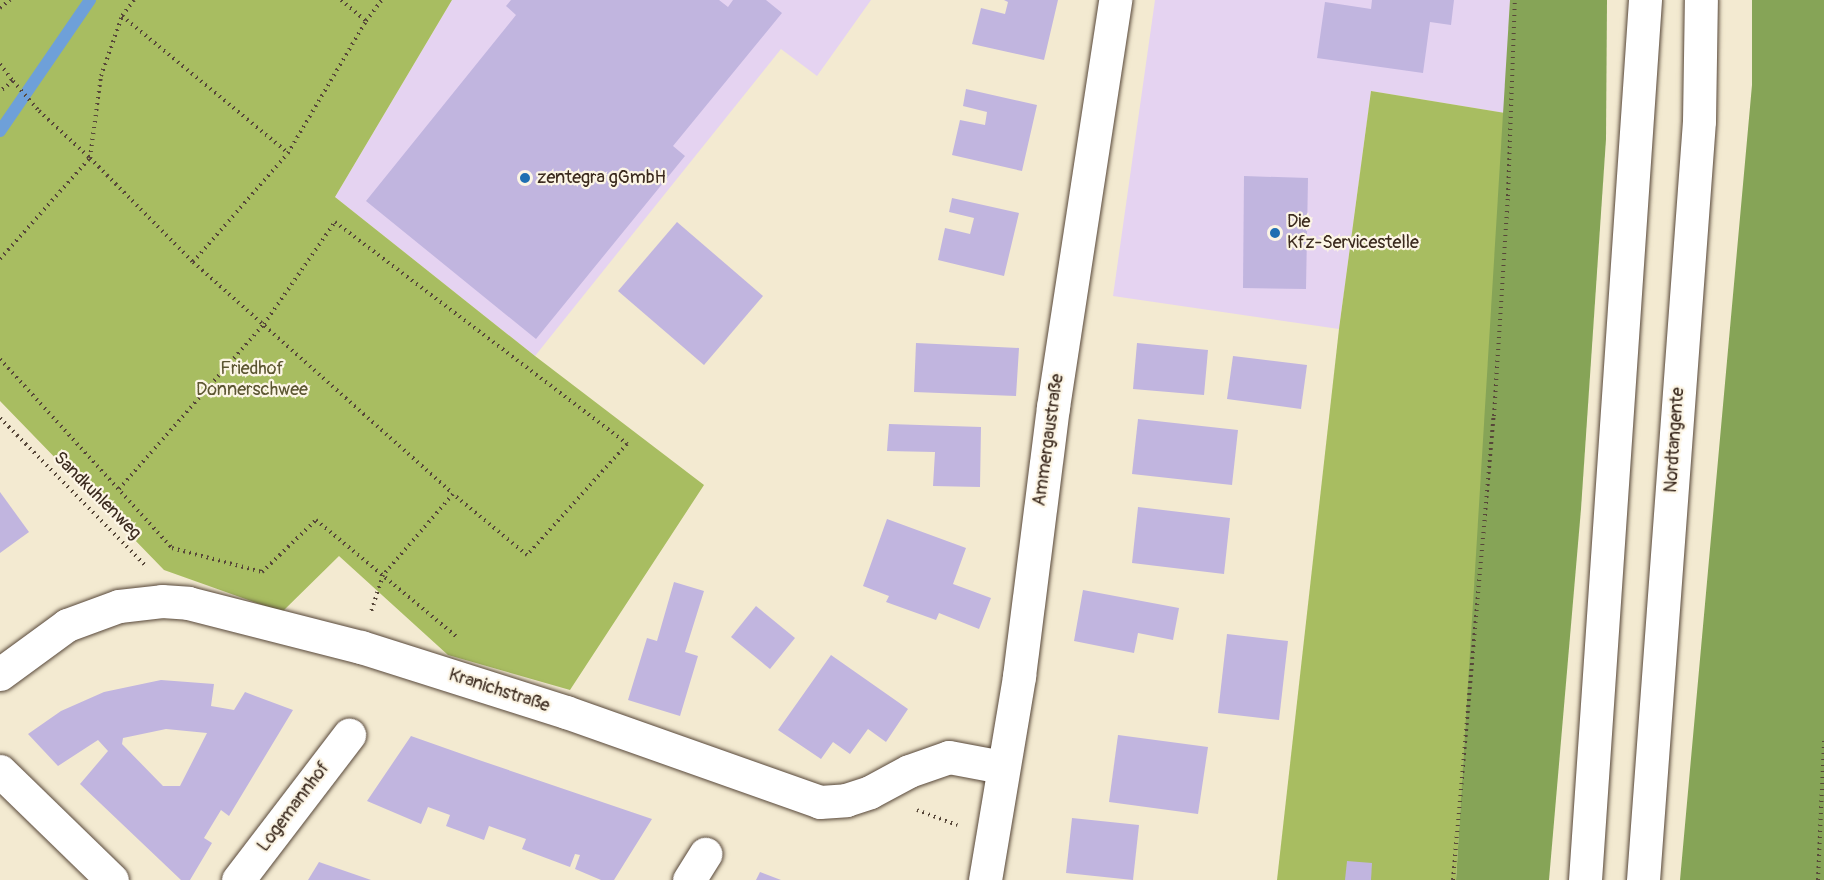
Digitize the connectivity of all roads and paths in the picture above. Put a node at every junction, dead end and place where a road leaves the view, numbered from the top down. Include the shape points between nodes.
1 (10, 0) edge
2 (134, 0) edge
3 (341, 0) edge
4 (382, 0) edge
5 (1115, 0) edge
6 (1515, 0) edge
7 (1645, 0) edge
8 (1701, 0) edge
9 (0, 8) edge
10 (122, 16) junction
11 (366, 21) junction
12 (0, 64) edge
13 (14, 81) junction
14 (0, 91) edge
15 (288, 153) junction
16 (90, 158) junction
17 (0, 259) edge
18 (193, 262) junction
19 (264, 324) junction
20 (0, 359) edge
21 (0, 418) edge
22 (119, 489) junction
23 (453, 494) junction
24 (383, 575) junction
25 (162, 601) junction
26 (458, 638) dead end
27 (361, 647) junction
28 (0, 674) edge
29 (349, 735) dead end
30 (1824, 740) edge
31 (1002, 767) junction
32 (0, 771) edge
33 (870, 792) junction
34 (992, 838) junction
35 (112, 880) edge
36 (238, 880) edge
37 (985, 880) edge
38 (1453, 880) edge
39 (1585, 880) edge
40 (1643, 880) edge
41 (1818, 880) edge

1 - 9 path
2 - 10 path
3 - 11 path
4 - 11 path
5 - 31 main road, Ammergaustraße via 1053,407 1019,676
6 - 38 path via 1494,416
7 - 39 main road
8 - 40 main road, Nordtangente via 1699,121
10 - 15 path
10 - 16 path via 100,76
11 - 15 path
12 - 13 path
13 - 14 path
13 - 16 path via 39,111
15 - 18 path
16 - 17 path
16 - 18 path
18 - 19 path
19 - 22 path
19 - 23 path
19 - 23 path via 335,222 627,444 527,555
20 - 22 path
21 - 25 path, Sandkuhlenweg via 152,572
22 - 24 path via 172,548 262,572 316,520
23 - 24 path
24 - 26 path
24 - 27 path
25 - 27 main road, Kranichstraße via 188,603
25 - 28 main road, Kranichstraße via 119,606 67,625
27 - 33 main road, Kranichstraße via 566,712 820,802 846,800
29 - 36 main road, Logemannhof
30 - 41 path
31 - 33 main road, Kranichstraße via 949,757 909,771
31 - 34 main road, Ammergaustraße
32 - 35 main road
33 - 34 path
34 - 37 main road, Ammergaustraße

